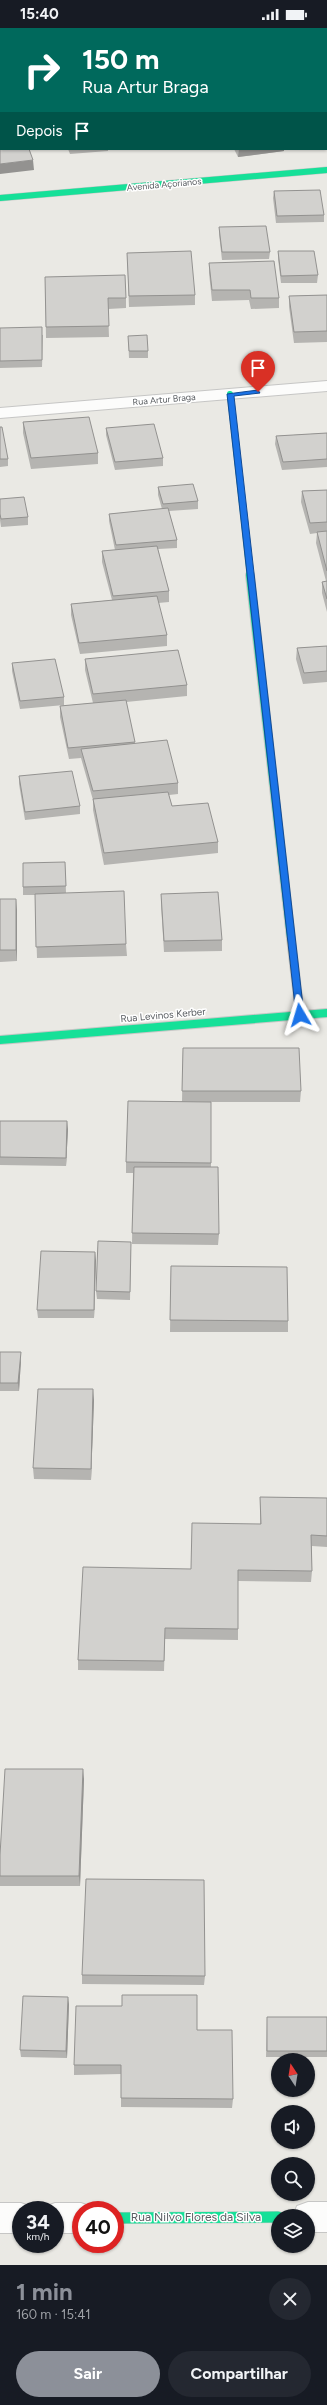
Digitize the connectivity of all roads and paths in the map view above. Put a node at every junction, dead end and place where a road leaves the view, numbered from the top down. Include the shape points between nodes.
1 (327, 170) edge
2 (0, 198) edge
3 (327, 386) edge
4 (230, 394) junction
5 (0, 413) edge
6 (327, 1013) edge
7 (300, 1015) junction
8 (0, 1040) edge
9 (271, 2217) edge
10 (315, 2217) edge
11 (327, 2217) edge
12 (0, 2218) edge
13 (12, 2218) edge
14 (124, 2218) edge

1 - 2 street, Avenida Açorianos
3 - 4 street, Rua Artur Braga
4 - 5 street, Rua Artur Braga
4 - 7 street
6 - 7 street, Rua Levinos Kerber
7 - 8 street, Rua Levinos Kerber
9 - 14 street, Rua Nilvo Flores da Silva
10 - 11 street
12 - 13 street

